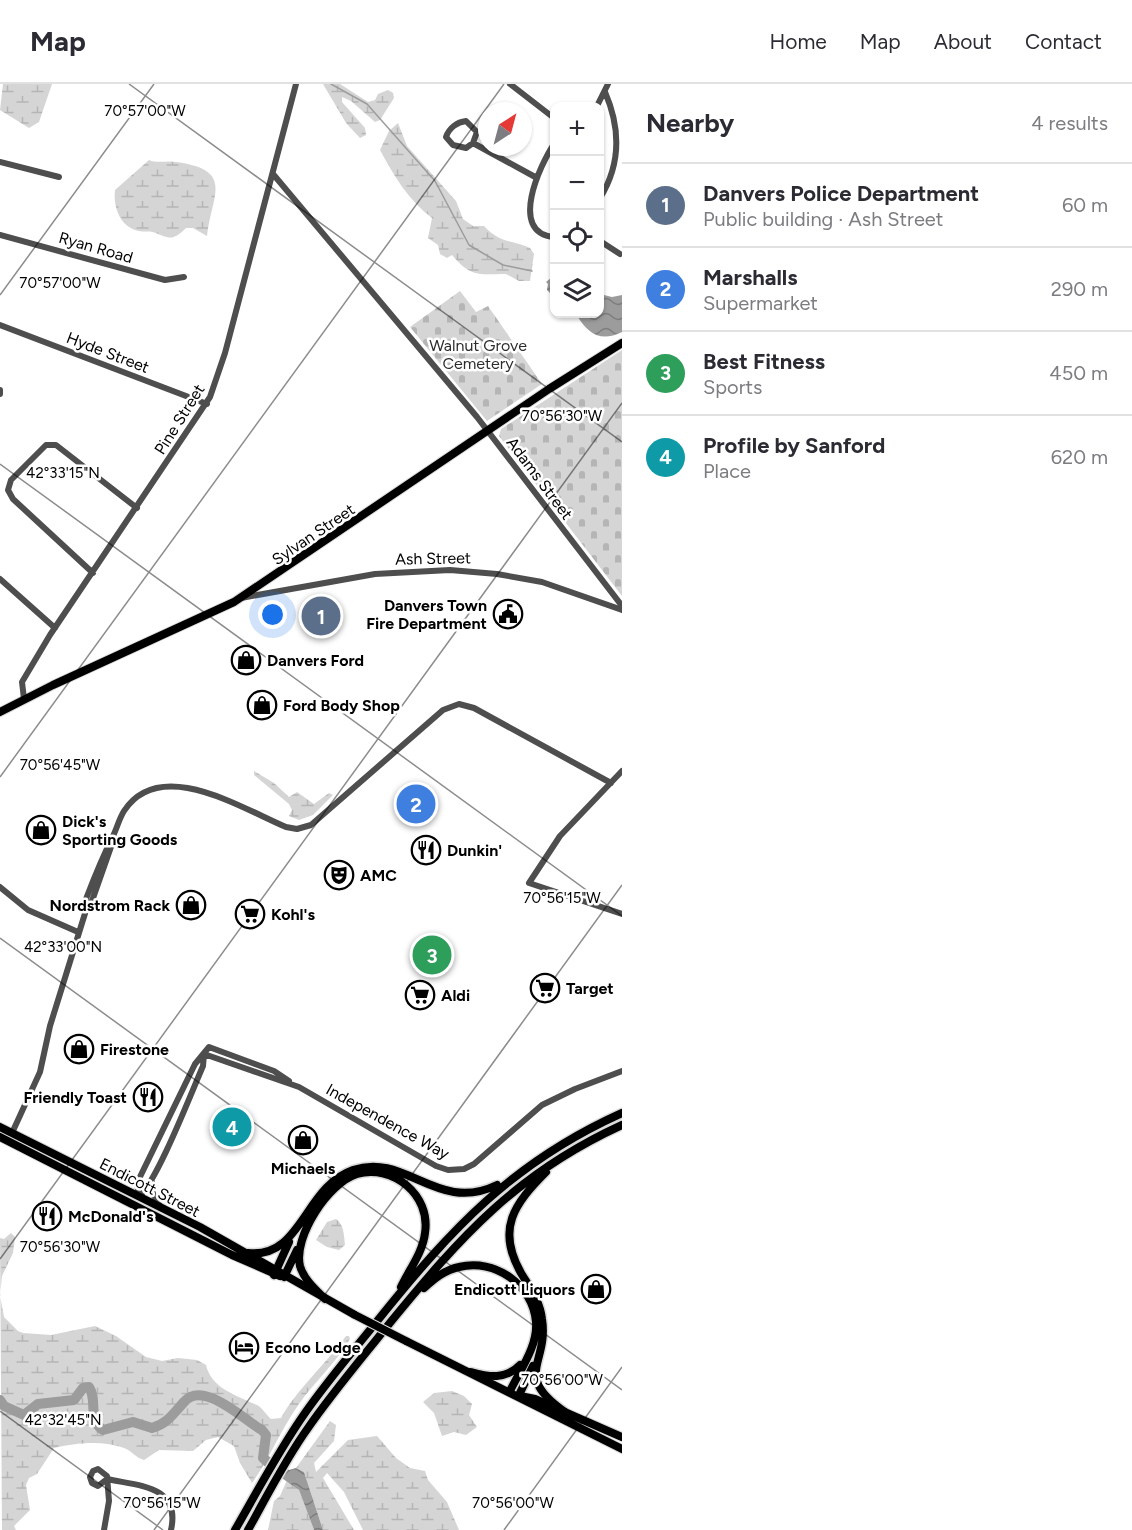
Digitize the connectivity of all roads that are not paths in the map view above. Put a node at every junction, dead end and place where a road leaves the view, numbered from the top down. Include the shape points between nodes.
1 (296, 84) edge
2 (510, 84) edge
3 (608, 84) edge
4 (605, 92) junction
5 (599, 102) edge
6 (550, 114) edge
7 (473, 143) junction
8 (550, 153) edge
9 (0, 162) edge
10 (273, 174) junction
11 (59, 177) dead end
12 (537, 178) junction
13 (604, 189) edge
14 (0, 235) edge
15 (550, 235) edge
16 (604, 244) edge
17 (620, 254) dead end
18 (184, 277) dead end
19 (0, 325) edge
20 (622, 343) edge
21 (207, 404) junction
22 (487, 431) junction
23 (137, 508) junction
24 (93, 573) junction
25 (0, 579) edge
26 (609, 591) junction
27 (240, 598) junction
28 (597, 600) junction
29 (622, 608) edge
30 (55, 628) junction
31 (24, 699) junction
32 (0, 712) edge
33 (622, 771) edge
34 (611, 783) junction
35 (0, 887) edge
36 (622, 914) edge
37 (78, 932) junction
38 (204, 1054) junction
39 (622, 1071) edge
40 (293, 1085) junction
41 (622, 1113) edge
42 (622, 1125) edge
43 (0, 1127) edge
44 (12, 1133) junction
45 (4, 1139) edge
46 (559, 1158) junction
47 (513, 1177) junction
48 (152, 1179) junction
49 (136, 1200) junction
50 (162, 1208) junction
51 (294, 1231) junction
52 (300, 1243) junction
53 (248, 1253) junction
54 (276, 1272) junction
55 (285, 1277) junction
56 (325, 1299) junction
57 (394, 1301) junction
58 (404, 1306) junction
59 (533, 1354) junction
60 (471, 1372) junction
61 (510, 1391) junction
62 (519, 1395) junction
63 (565, 1412) junction
64 (622, 1437) edge
65 (622, 1449) edge
66 (104, 1530) edge
67 (171, 1530) edge
68 (235, 1530) edge
69 (248, 1530) edge

1 - 10 street, Pine Street
2 - 6 street
3 - 4 street
4 - 5 street
4 - 13 street via 618,139 615,165
7 - 7 street via 477,132 466,121 447,133 449,143 457,147 466,148
7 - 12 street
8 - 12 street
9 - 11 street
10 - 21 street, Pine Street
10 - 22 street, Adams Street
12 - 15 street via 530,216 536,229
14 - 18 street, Ryan Road via 165,280
16 - 17 street
19 - 21 street, Hyde Street
20 - 22 main road, Sylvan Street
21 - 23 street, Pine Street
22 - 26 street, Adams Street
22 - 27 main road, Sylvan Street
23 - 24 street, Pine Street
23 - 24 street via 57,444 46,445 11,480 8,490 13,499
24 - 30 street, Pine Street
25 - 30 street
26 - 28 street
26 - 29 street, Adams Street
27 - 28 street, Ash Street via 375,574 450,570 542,582
27 - 31 main road, Sylvan Street
28 - 29 street, Ash Street
30 - 31 street, Pine Street via 22,682
31 - 32 main road, Sylvan Street
33 - 34 street
34 - 36 street via 560,836 529,884
34 - 37 street via 474,708 459,704 443,710 311,825 286,827 200,792 167,785 143,793 123,812
35 - 37 street via 23,907
37 - 44 street via 40,1072
38 - 40 street, Independence Way
38 - 40 street, Independence Way via 209,1047 274,1071
38 - 48 street, Independence Way via 203,1066
38 - 49 street, Independence Way via 195,1064 137,1183
39 - 40 street, Independence Way via 542,1106 474,1164 448,1170
41 - 47 highway via 567,1140
42 - 46 highway
43 - 44 main road, Endicott Street
44 - 45 main road
44 - 49 main road, Endicott Street
45 - 49 main road, Endicott Street
46 - 58 highway via 502,1199 466,1233
46 - 59 highway via 520,1201 511,1222 512,1250 541,1309 543,1333
47 - 51 highway via 480,1192 454,1194 392,1169 363,1167 345,1173 327,1186
47 - 57 highway via 463,1221
48 - 49 street, Independence Way
48 - 50 street via 152,1191
49 - 50 main road, Endicott Street
49 - 54 main road, Endicott Street
50 - 53 main road, Endicott Street
51 - 53 highway via 277,1249 264,1254
51 - 54 highway
52 - 55 highway
52 - 56 highway via 302,1272
52 - 57 highway via 321,1205 346,1180 375,1172 401,1181 421,1204 426,1231 422,1247
53 - 54 main road, Endicott Street
54 - 55 main road, Endicott Street
55 - 56 main road, Endicott Street
56 - 60 main road, Endicott Street, bridge
57 - 68 highway via 313,1402
58 - 59 highway via 450,1270 477,1265 498,1270 514,1279 530,1301 536,1323
58 - 69 highway via 332,1395 287,1460
59 - 60 highway via 506,1375 493,1377
59 - 61 highway
59 - 62 highway
59 - 63 highway via 540,1390
60 - 61 main road, Endicott Street
61 - 62 main road, Endicott Street
62 - 63 main road, Endicott Street
62 - 65 main road, Endicott Street via 532,1406
63 - 64 main road, Endicott Street
66 - 67 street via 109,1501 106,1479 162,1494 173,1514

